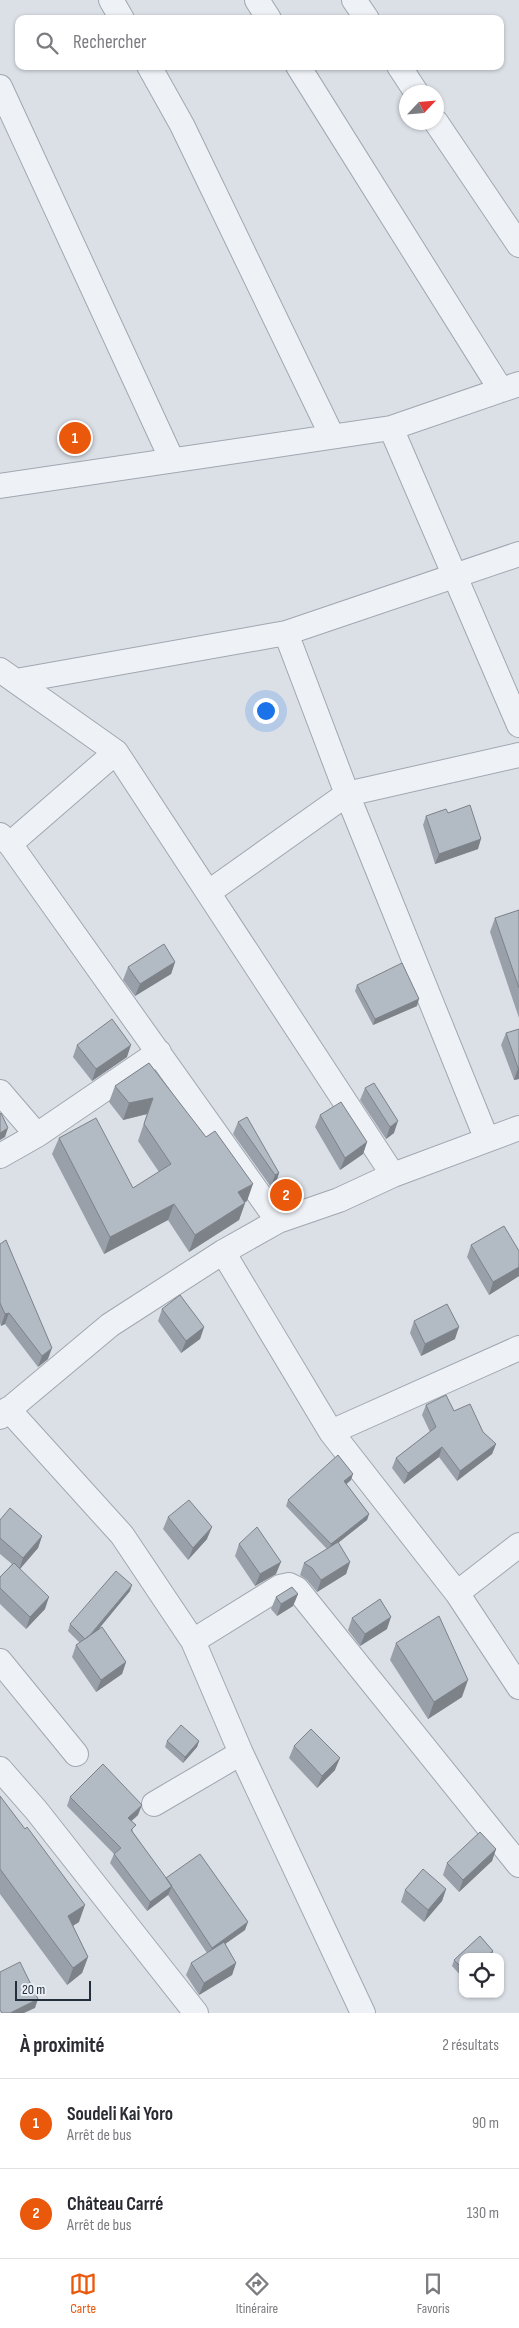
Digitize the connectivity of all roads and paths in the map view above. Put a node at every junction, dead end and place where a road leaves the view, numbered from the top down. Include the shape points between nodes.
1 (111, 0) edge
2 (257, 0) edge
3 (354, 0) edge
4 (120, 15) edge
5 (266, 15) edge
6 (364, 15) edge
7 (151, 70) edge
8 (301, 70) edge
9 (402, 70) edge
10 (411, 85) edge
11 (0, 87) edge
12 (441, 130) edge
13 (519, 245) edge
14 (510, 387) edge
15 (391, 428) junction
16 (332, 436) junction
17 (172, 460) junction
18 (0, 486) edge
19 (519, 554) edge
20 (456, 575) junction
21 (286, 633) junction
22 (8, 676) edge
23 (519, 725) edge
24 (116, 752) junction
25 (519, 754) edge
26 (347, 794) junction
27 (5, 840) edge
28 (209, 892) junction
29 (159, 1052) junction
30 (0, 1092) edge
31 (519, 1128) edge
32 (37, 1135) junction
33 (487, 1140) junction
34 (0, 1156) edge
35 (393, 1174) junction
36 (278, 1221) junction
37 (223, 1252) junction
38 (519, 1348) edge
39 (4, 1413) edge
40 (331, 1432) junction
41 (519, 1545) edge
42 (457, 1593) junction
43 (193, 1641) junction
44 (0, 1660) edge
45 (519, 1687) edge
46 (241, 1753) junction
47 (76, 1754) dead end
48 (0, 1769) edge
49 (154, 1804) dead end
50 (519, 1865) edge
51 (196, 2013) edge
52 (362, 2013) edge

1 - 4 street
2 - 5 street
3 - 6 street
7 - 16 street via 182,124
8 - 14 street
9 - 10 street
11 - 17 street
12 - 13 street
14 - 15 street
15 - 16 street
15 - 20 street
16 - 17 street
17 - 18 street
19 - 20 street
20 - 21 street
20 - 23 street
21 - 22 street
21 - 26 street
22 - 24 street
24 - 27 street
24 - 28 street
25 - 26 street
26 - 28 street
26 - 33 street
27 - 29 street
28 - 35 street
29 - 32 street
29 - 36 street
30 - 32 street
31 - 33 street
32 - 34 street
33 - 35 street
35 - 36 street via 339,1200
36 - 37 street
37 - 39 street via 110,1325
37 - 40 street
38 - 40 street
39 - 43 street via 122,1536
40 - 42 street
41 - 42 street
42 - 45 street
43 - 46 street
43 - 50 street via 280,1587 289,1585 297,1589
44 - 47 street
46 - 49 street
46 - 52 street
48 - 51 street

